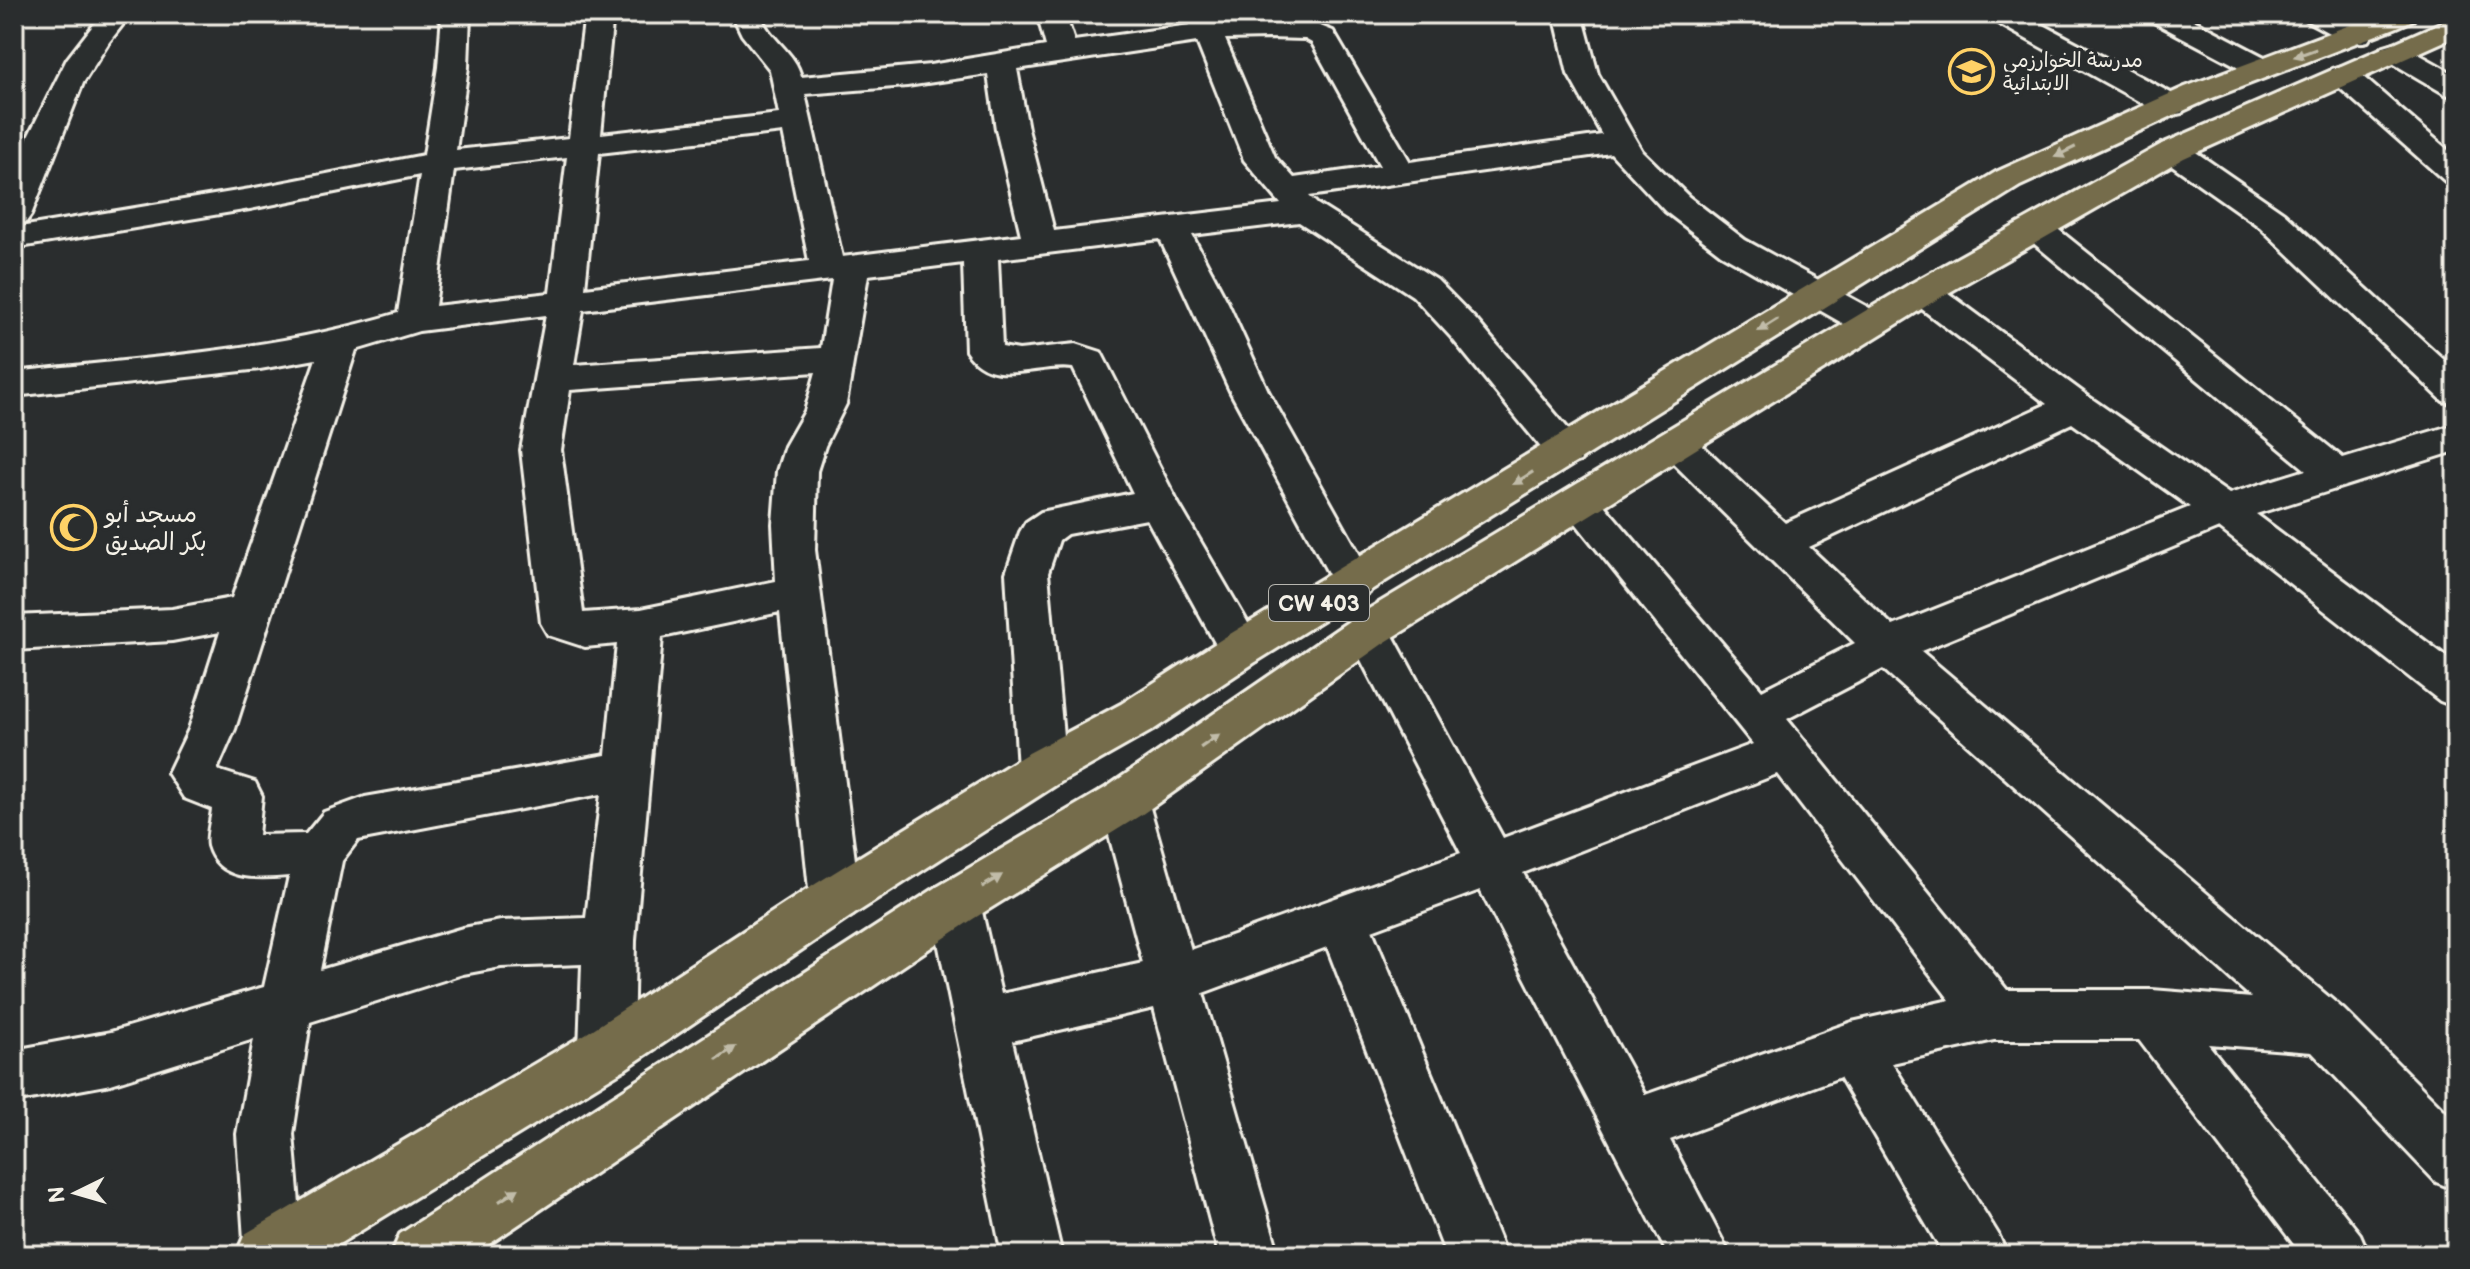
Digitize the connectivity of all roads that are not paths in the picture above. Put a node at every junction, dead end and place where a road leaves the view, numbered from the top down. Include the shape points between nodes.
1 (117, 14) edge
2 (456, 14) edge
3 (599, 14) edge
4 (746, 14) edge
5 (1051, 14) edge
6 (1568, 14) edge
7 (2002, 14) edge
8 (2160, 14) edge
9 (2316, 14) edge
10 (1203, 22) edge
11 (2456, 25) edge
12 (2385, 34) edge
13 (1062, 51) junction
14 (1001, 62) junction
15 (2261, 67) junction
16 (2343, 75) junction
17 (788, 87) junction
18 (2456, 88) edge
19 (2171, 106) junction
20 (797, 121) junction
21 (1621, 142) junction
22 (584, 145) junction
23 (2173, 151) junction
24 (439, 162) junction
25 (1400, 172) junction
26 (2456, 174) edge
27 (1296, 200) junction
28 (14, 215) edge
29 (1171, 227) junction
30 (2037, 229) junction
31 (14, 238) edge
32 (1040, 245) junction
33 (980, 252) junction
34 (840, 270) junction
35 (1923, 292) junction
36 (1819, 293) junction
37 (566, 304) junction
38 (415, 320) junction
39 (1871, 324) junction
40 (340, 343) junction
41 (836, 359) junction
42 (552, 379) junction
43 (14, 384) edge
44 (2456, 392) edge
45 (2075, 406) junction
46 (2456, 437) edge
47 (1676, 443) junction
48 (1566, 452) junction
49 (2338, 475) junction
50 (1579, 502) junction
51 (1158, 503) junction
52 (2223, 510) junction
53 (1782, 542) junction
54 (1354, 582) junction
55 (799, 592) junction
56 (249, 611) junction
57 (641, 625) junction
58 (1368, 631) junction
59 (14, 633) edge
60 (1887, 647) junction
61 (1241, 649) junction
62 (2456, 689) edge
63 (1754, 715) junction
64 (1786, 751) junction
65 (1042, 769) junction
66 (628, 770) junction
67 (1124, 801) junction
68 (319, 854) junction
69 (1491, 864) junction
70 (835, 899) junction
71 (955, 903) junction
72 (1341, 918) junction
73 (609, 940) junction
74 (1174, 980) junction
75 (286, 1007) junction
76 (1994, 1015) junction
77 (2152, 1015) junction
78 (981, 1023) junction
79 (2325, 1028) junction
80 (1852, 1047) junction
81 (606, 1051) junction
82 (14, 1076) edge
83 (1632, 1127) junction
84 (2456, 1162) edge
85 (455, 1245) edge
86 (270, 1252) edge
87 (1032, 1255) edge
88 (1249, 1255) edge
89 (1476, 1255) edge
90 (1700, 1255) edge
91 (1977, 1255) edge
92 (2339, 1255) edge

1 - 28 street via 92,40 69,77
2 - 24 street
3 - 22 street
4 - 17 street via 751,32 785,70
5 - 13 street
6 - 21 street via 1583,74
7 - 19 street
8 - 15 street
9 - 12 street
10 - 13 street
10 - 25 street via 1310,31 1323,37
10 - 27 street via 1260,160
11 - 12 main road, CW 403
12 -> 15 main road, CW 403
12 - 16 main road, CW 403
12 - 18 street
13 - 14 street
14 - 17 street
14 - 32 street
15 - 19 main road, CW 403
16 - 23 main road, CW 403
16 - 26 street
17 - 20 street
19 -> 36 main road, CW 403 via 2008,179
20 - 22 street
20 - 34 street
21 - 25 street
21 - 36 street via 1677,204 1733,247
22 - 24 street
22 - 37 street
23 - 30 main road, CW 403
23 - 44 street via 2272,220
24 - 31 street
24 - 38 street
25 - 27 street
27 - 29 street
27 - 48 street via 1425,288
29 - 32 street
29 - 54 street via 1249,391
30 - 35 main road, CW 403
30 - 49 street
32 - 33 street
33 - 34 street
33 - 51 street via 984,351 1002,362 1066,354 1088,360
34 - 37 street
34 - 41 street
35 - 39 main road, CW 403
35 - 45 street
36 - 39 street
36 -> 48 main road, CW 403
37 - 38 street
37 - 42 street
38 - 40 street
39 - 47 main road, CW 403
40 - 43 street
40 - 56 street
41 - 42 street
41 - 55 street via 822,420 805,445 798,469 793,511
42 - 57 street via 541,450 563,623 585,630
45 - 52 street
45 - 53 street
46 - 49 street
47 - 50 main road, CW 403
47 - 53 street
48 -> 54 main road, CW 403
49 - 52 street
50 - 58 main road, CW 403
50 - 63 street
51 - 61 street
51 - 65 street via 1056,522 1041,532 1027,573
52 - 60 street
52 - 62 street
53 - 60 street
54 - 61 main road, CW 403
55 - 57 street
55 - 70 street
56 - 59 street via 172,625
56 - 68 street via 212,729 192,773 206,789 238,796 232,844 247,857
57 - 66 street
67 -> 58 main road, CW 403
58 - 69 street
60 - 63 street
60 - 79 street
61 - 65 main road, CW 403 via 1137,717
63 - 64 street
64 - 69 street
64 - 76 street
65 - 70 main road, CW 403
66 - 68 street via 365,817 341,826
66 - 73 street
71 -> 67 main road, CW 403
67 - 74 street
68 - 75 street
69 - 72 street
69 - 83 street
70 - 81 main road, CW 403
71 - 78 street
85 -> 71 main road, CW 403
72 - 74 street
72 - 89 street
73 - 75 street via 501,944 463,951
73 - 81 street
74 - 78 street
74 - 88 street
75 - 82 street via 111,1058
75 - 86 street via 265,1134
76 - 77 street
76 - 80 street
77 - 79 street
77 - 92 street
78 - 87 street
79 - 84 street
80 - 83 street
80 - 91 street
81 - 86 main road, CW 403
83 - 90 street

